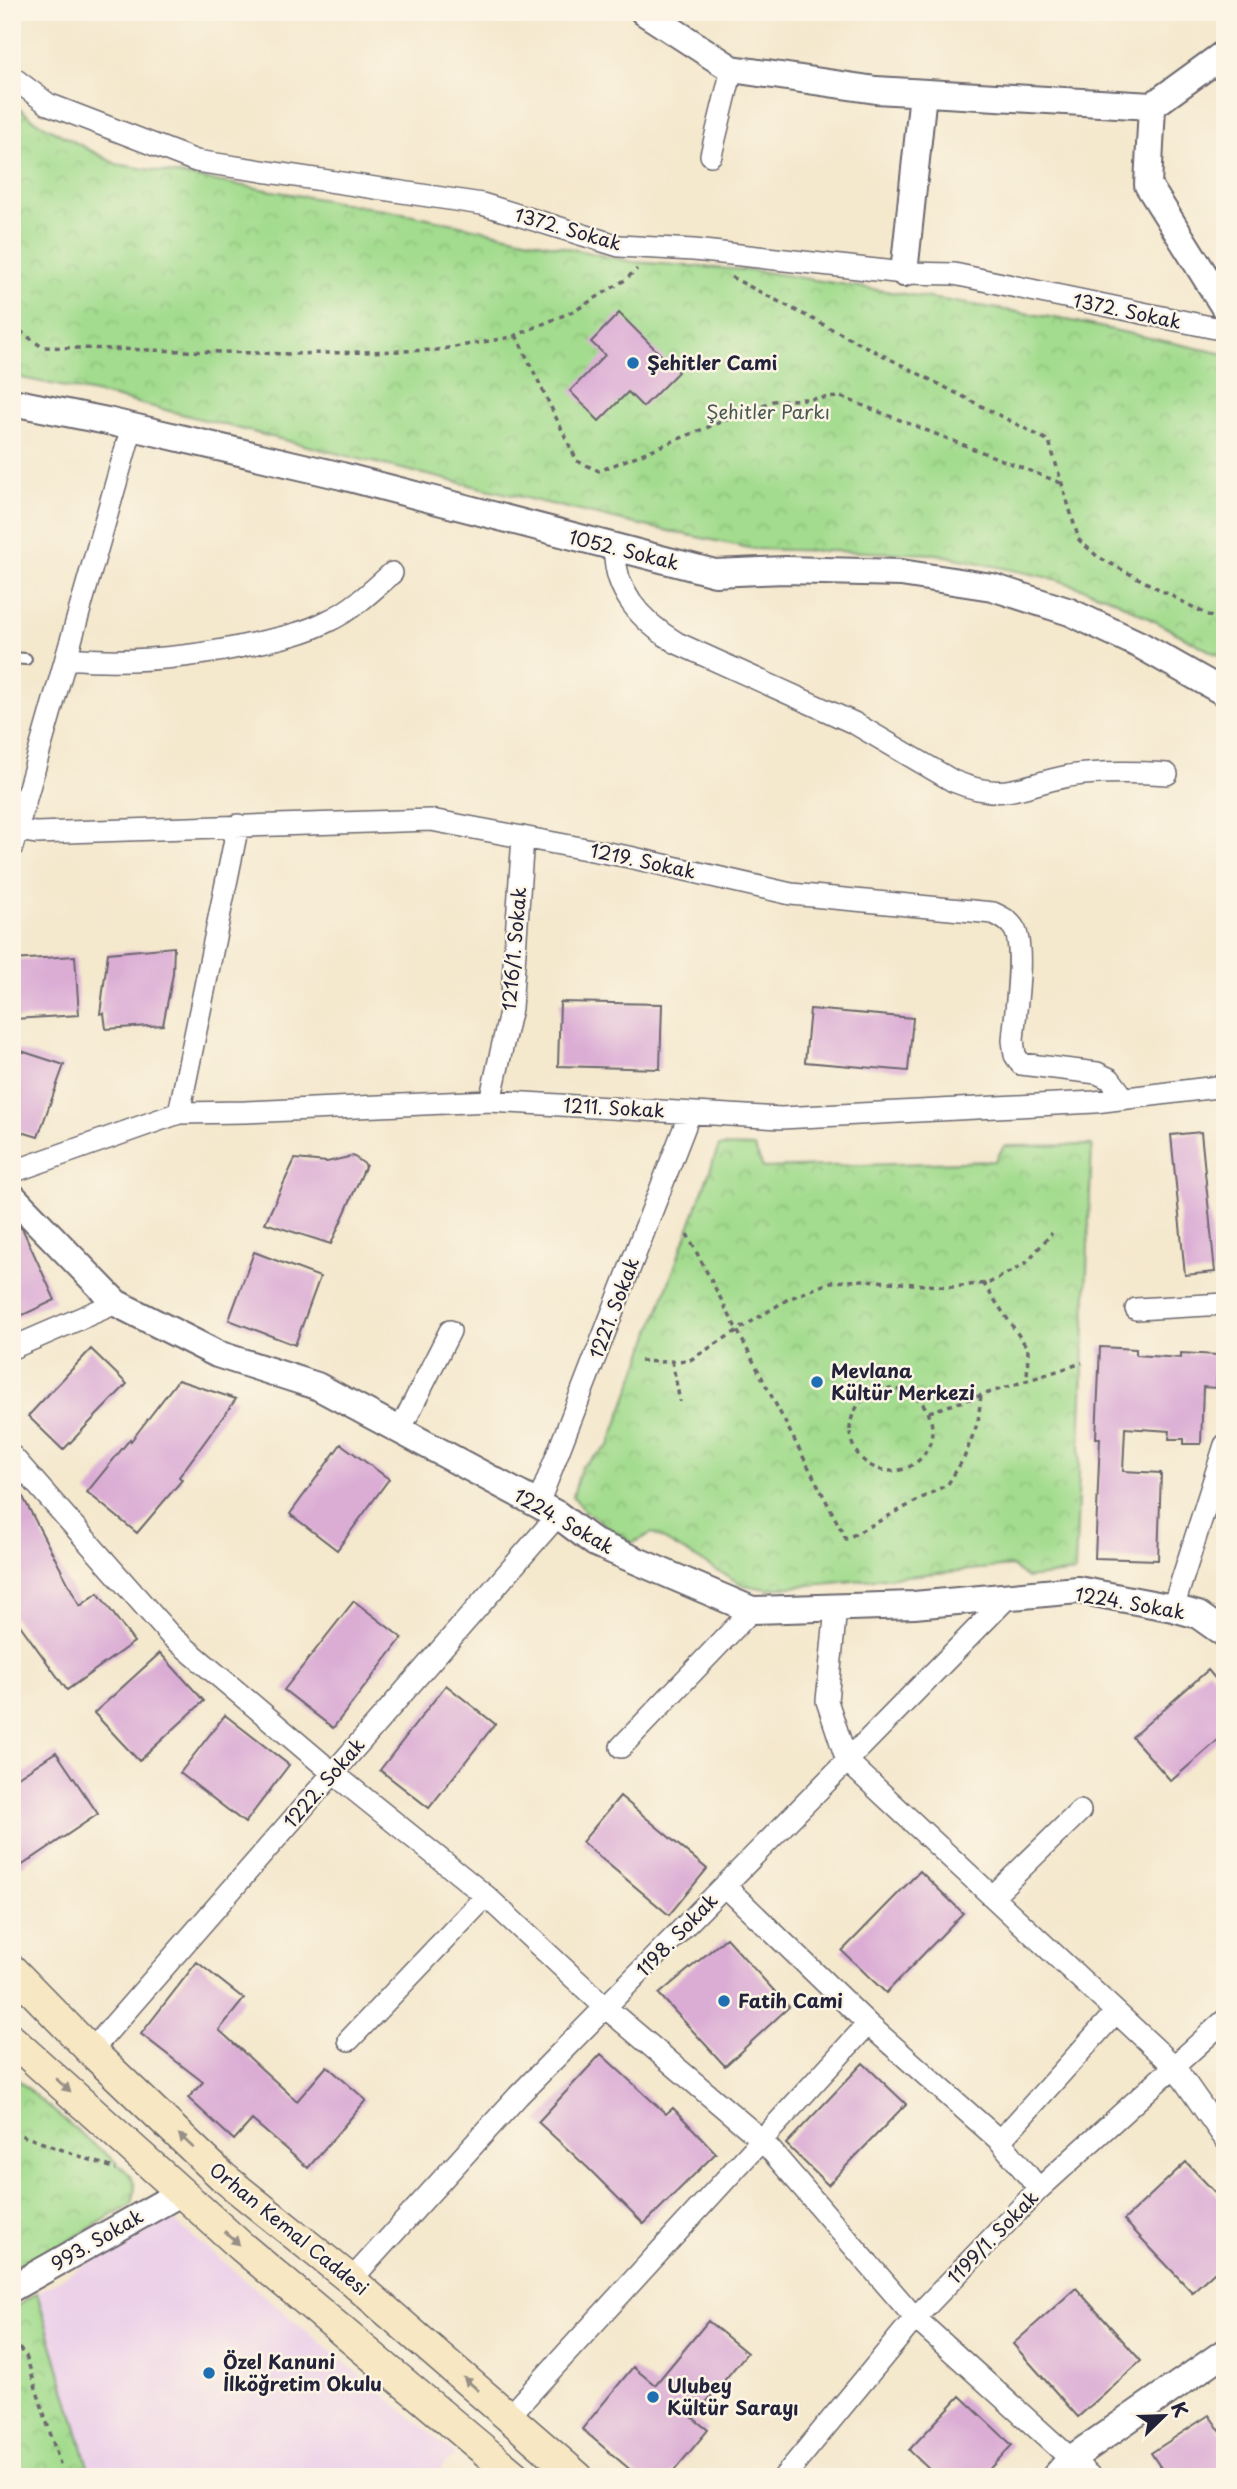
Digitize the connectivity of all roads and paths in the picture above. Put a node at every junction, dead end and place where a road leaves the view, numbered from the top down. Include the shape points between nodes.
1 (644, 12) edge
2 (1225, 52) edge
3 (732, 69) junction
4 (12, 77) edge
5 (923, 93) junction
6 (1152, 106) junction
7 (711, 155) dead end
8 (644, 263) dead end
9 (904, 273) junction
10 (727, 275) dead end
11 (1225, 308) edge
12 (12, 325) edge
13 (1225, 330) edge
14 (516, 335) junction
15 (12, 402) edge
16 (132, 427) junction
17 (1062, 483) junction
18 (615, 548) junction
19 (392, 573) dead end
20 (1225, 624) edge
21 (12, 658) edge
22 (66, 658) junction
23 (26, 659) dead end
24 (1225, 693) edge
25 (1167, 774) dead end
26 (238, 825) junction
27 (14, 836) edge
28 (523, 837) junction
29 (1225, 1086) edge
30 (1124, 1098) junction
31 (490, 1101) junction
32 (178, 1113) junction
33 (690, 1113) junction
34 (12, 1172) edge
35 (12, 1196) edge
36 (1052, 1233) dead end
37 (687, 1234) dead end
38 (984, 1283) junction
39 (116, 1303) junction
40 (1225, 1304) edge
41 (1136, 1309) dead end
42 (450, 1331) dead end
43 (738, 1332) junction
44 (12, 1348) edge
45 (640, 1361) dead end
46 (673, 1361) junction
47 (1082, 1363) dead end
48 (1027, 1381) junction
49 (981, 1395) junction
50 (680, 1402) dead end
51 (929, 1412) junction
52 (400, 1430) junction
53 (1225, 1445) edge
54 (12, 1456) edge
55 (548, 1509) junction
56 (1009, 1596) junction
57 (836, 1607) junction
58 (1173, 1608) junction
59 (752, 1610) junction
60 (1225, 1634) edge
61 (621, 1747) dead end
62 (847, 1761) junction
63 (333, 1773) junction
64 (1080, 1811) dead end
65 (725, 1885) junction
66 (486, 1896) junction
67 (993, 1896) junction
68 (12, 1969) edge
69 (605, 2007) junction
70 (1116, 2012) junction
71 (1225, 2020) edge
72 (869, 2024) junction
73 (12, 2040) edge
74 (349, 2040) dead end
75 (91, 2051) junction
76 (1174, 2066) junction
77 (13, 2134) edge
78 (1225, 2139) edge
79 (762, 2140) junction
80 (1000, 2141) junction
81 (117, 2169) dead end
82 (1039, 2189) junction
83 (181, 2192) junction
84 (351, 2280) junction
85 (12, 2288) edge
86 (915, 2318) junction
87 (12, 2341) edge
88 (1225, 2352) edge
89 (509, 2416) junction
90 (1063, 2468) edge
91 (64, 2477) edge
92 (516, 2477) edge
93 (578, 2477) edge
94 (784, 2477) edge
95 (1091, 2477) edge

1 - 3 street
2 - 6 street
3 - 5 street
3 - 7 street
4 - 9 street, 1372. Sokak via 48,104 197,162 482,204 619,246
5 - 6 street
5 - 9 street
6 - 11 street via 1148,185
8 - 14 path via 625,281 576,310
9 - 13 street, 1372. Sokak via 954,274
10 - 17 path via 1049,441
12 - 14 path via 41,347 264,353 437,350
14 - 17 path via 577,461 599,471 773,401 841,397
15 - 16 street, 1052. Sokak
16 - 18 street, 1052. Sokak via 342,476
16 - 22 street
17 - 20 path via 1079,540 1098,557
18 - 24 street, 1052. Sokak via 715,573 901,573 992,587 1070,612
18 - 25 street via 622,588 640,614 663,635 854,723 961,785 1004,792 1068,776
19 - 22 street via 348,610 284,638 183,658 105,662
21 - 23 lane
22 - 27 street
26 - 27 street, 1219. Sokak
26 - 28 street, 1219. Sokak via 431,820
26 - 32 street
28 - 30 street, 1219. Sokak via 792,894 1003,917 1014,928 1020,945 1013,1040 1021,1064 1097,1073 1110,1079
28 - 31 street, 1216/1. Sokak via 511,1008
29 - 30 street, 1211. Sokak
30 - 33 street, 1211. Sokak via 780,1118
31 - 32 street, 1211. Sokak
31 - 33 street, 1211. Sokak
32 - 34 street, 1211. Sokak
33 - 55 street, 1221. Sokak
35 - 39 street, 1224. Sokak
36 - 38 path via 1025,1264
37 - 43 path
38 - 43 path via 951,1287 831,1282 788,1299
38 - 48 path via 1028,1349
39 - 44 street
39 - 52 street, 1224. Sokak via 217,1353 317,1386
40 - 41 street
42 - 52 street
43 - 46 path via 690,1360
43 - 49 path via 846,1539 948,1484 978,1422
45 - 46 path
46 - 50 path
47 - 48 path
48 - 49 path
49 - 51 path
51 - 51 path via 909,1392 894,1388 867,1396 850,1419 853,1448 870,1467 896,1472 908,1468 928,1450 932,1438
52 - 55 street, 1224. Sokak
53 - 58 street
54 - 63 street via 170,1635
55 - 59 street, 1224. Sokak via 595,1543
55 - 63 street, 1222. Sokak
56 - 57 street, 1224. Sokak
56 - 58 street, 1224. Sokak via 1078,1590
56 - 62 street, 1198. Sokak
57 - 59 street, 1224. Sokak
57 - 62 street via 827,1701
58 - 60 street, 1224. Sokak via 1198,1615
59 - 61 street
62 - 65 street, 1198. Sokak
62 - 67 street
63 - 66 street
63 - 75 street, 1222. Sokak
64 - 67 street
65 - 69 street, 1198. Sokak
65 - 72 street
66 - 69 street
66 - 74 street
67 - 70 street
68 - 75 main road, Orhan Kemal Caddesi
69 - 79 street
69 - 84 street, 1198. Sokak
70 - 76 street
70 - 80 street
71 - 76 street, 1199/1. Sokak
72 - 79 street
72 - 80 street
73 -> 83 main road, Orhan Kemal Caddesi
84 -> 75 main road, Orhan Kemal Caddesi via 223,2177
76 - 78 street
76 - 82 street, 1199/1. Sokak
77 - 81 path
79 - 86 street
79 - 89 street
80 - 82 street
82 - 86 street, 1199/1. Sokak
83 - 85 street, 993. Sokak
83 -> 92 main road, Orhan Kemal Caddesi
89 -> 84 main road, Orhan Kemal Caddesi
86 - 90 street
86 - 94 street, 1199/1. Sokak
87 - 91 path via 26,2356
88 - 90 street
89 - 93 main road, Orhan Kemal Caddesi
90 - 95 street

